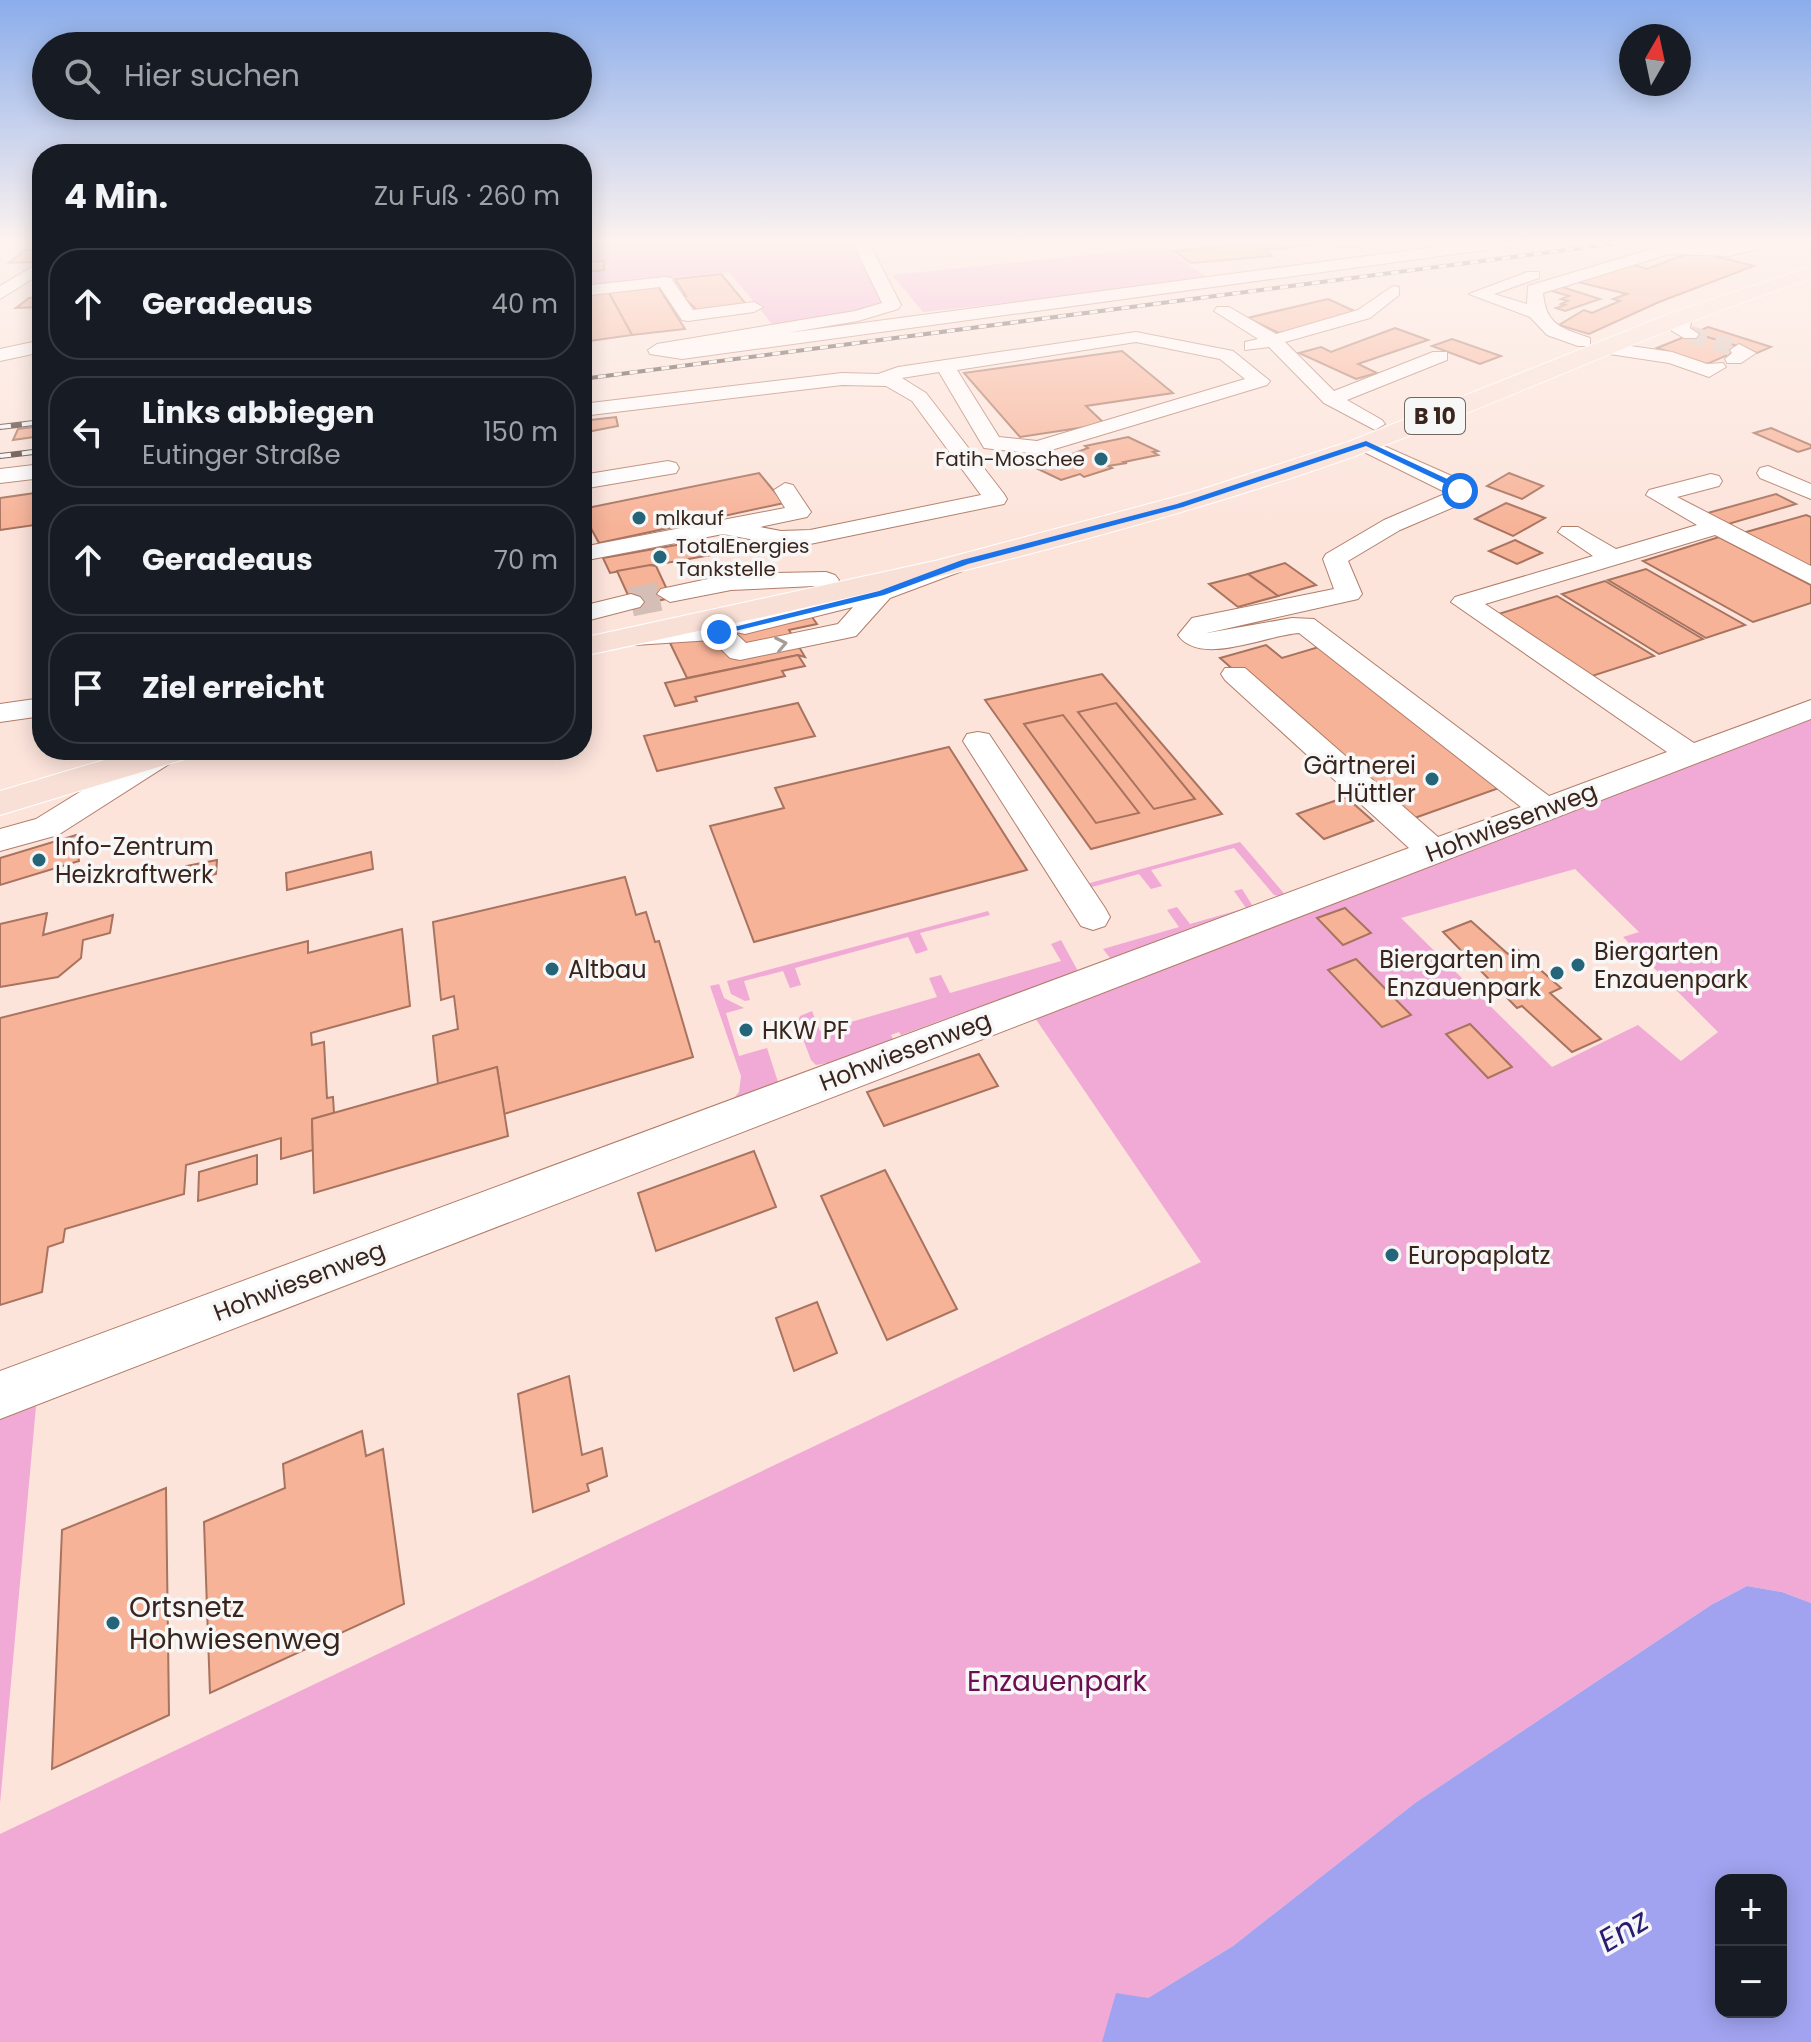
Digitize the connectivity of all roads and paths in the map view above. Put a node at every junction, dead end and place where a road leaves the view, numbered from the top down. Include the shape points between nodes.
1 (730, 336) edge
2 (787, 336) edge
3 (1267, 336) edge
4 (1282, 336) edge
5 (1569, 336) edge
6 (1612, 336) edge
7 (1636, 336) edge
8 (1272, 339) junction
9 (1594, 345) junction
10 (32, 349) edge
11 (32, 355) edge
12 (1226, 355) junction
13 (1440, 356) dead end
14 (0, 357) edge
15 (1730, 359) dead end
16 (945, 366) junction
17 (882, 379) junction
18 (1331, 399) junction
19 (592, 409) edge
20 (1371, 434) junction
21 (951, 437) junction
22 (942, 462) dead end
23 (668, 468) dead end
24 (32, 472) edge
25 (1768, 473) dead end
26 (0, 476) edge
27 (592, 480) edge
28 (1711, 481) dead end
29 (785, 490) dead end
30 (1811, 492) edge
31 (725, 527) junction
32 (1717, 527) junction
33 (1570, 532) dead end
34 (592, 552) edge
35 (1613, 558) junction
36 (965, 562) junction
37 (1811, 576) edge
38 (826, 580) junction
39 (665, 585) tunnel mouth
40 (627, 593) tunnel mouth
41 (592, 614) edge
42 (592, 617) edge
43 (628, 637) junction
44 (592, 645) edge
45 (1235, 674) dead end
46 (32, 708) edge
47 (1811, 709) edge
48 (0, 713) edge
49 (1690, 754) junction
50 (48, 760) edge
51 (141, 760) edge
52 (156, 760) edge
53 (0, 773) edge
54 (0, 803) edge
55 (1545, 809) junction
56 (0, 840) edge
57 (1433, 851) junction
58 (1049, 893) dead end
59 (1093, 917) dead end
60 (0, 1395) edge

1 - 2 street via 657,350
3 - 8 street
4 - 8 street
5 - 9 street
6 - 9 main road, B 10
7 - 9 main road, B 10
8 - 12 street
8 - 18 street
9 - 15 street via 1675,356 1709,371
9 - 20 main road, B 10
10 - 14 street
11 - 14 street
12 - 16 street via 1136,337
12 - 16 street via 1260,381 1038,448 992,443
13 - 18 street
16 - 17 street
17 - 19 street via 842,379
17 - 21 street via 911,390
18 - 20 street
20 - 36 main road, B 10 via 1180,506
20 - 38 main road, B 10 via 1112,509
20 - 55 street via 1455,486 1460,496 1392,525 1335,559 1349,594 1201,624 1191,635 1213,644 1267,628 1305,625
21 - 22 street
21 - 31 street via 996,499 810,537 781,538
23 - 27 street
24 - 26 street
25 - 30 street
28 - 32 street via 1657,495
29 - 31 street via 799,512
31 - 34 street
32 - 35 street
32 - 37 street
33 - 35 street
35 - 49 street via 1464,602
36 - 43 main road, B 10
43 -> 36 street via 719,632 740,652 847,630 881,593
38 - 39 street
38 - 42 main road, B 10
40 - 41 street
43 - 44 main road, B 10
45 - 57 street
46 - 48 street
47 - 49 street, Hohwiesenweg
49 - 55 street, Hohwiesenweg
50 - 53 main road
51 - 54 main road
52 - 56 street via 47,827
55 - 57 street, Hohwiesenweg
57 - 60 street, Hohwiesenweg
58 - 59 street via 972,750

